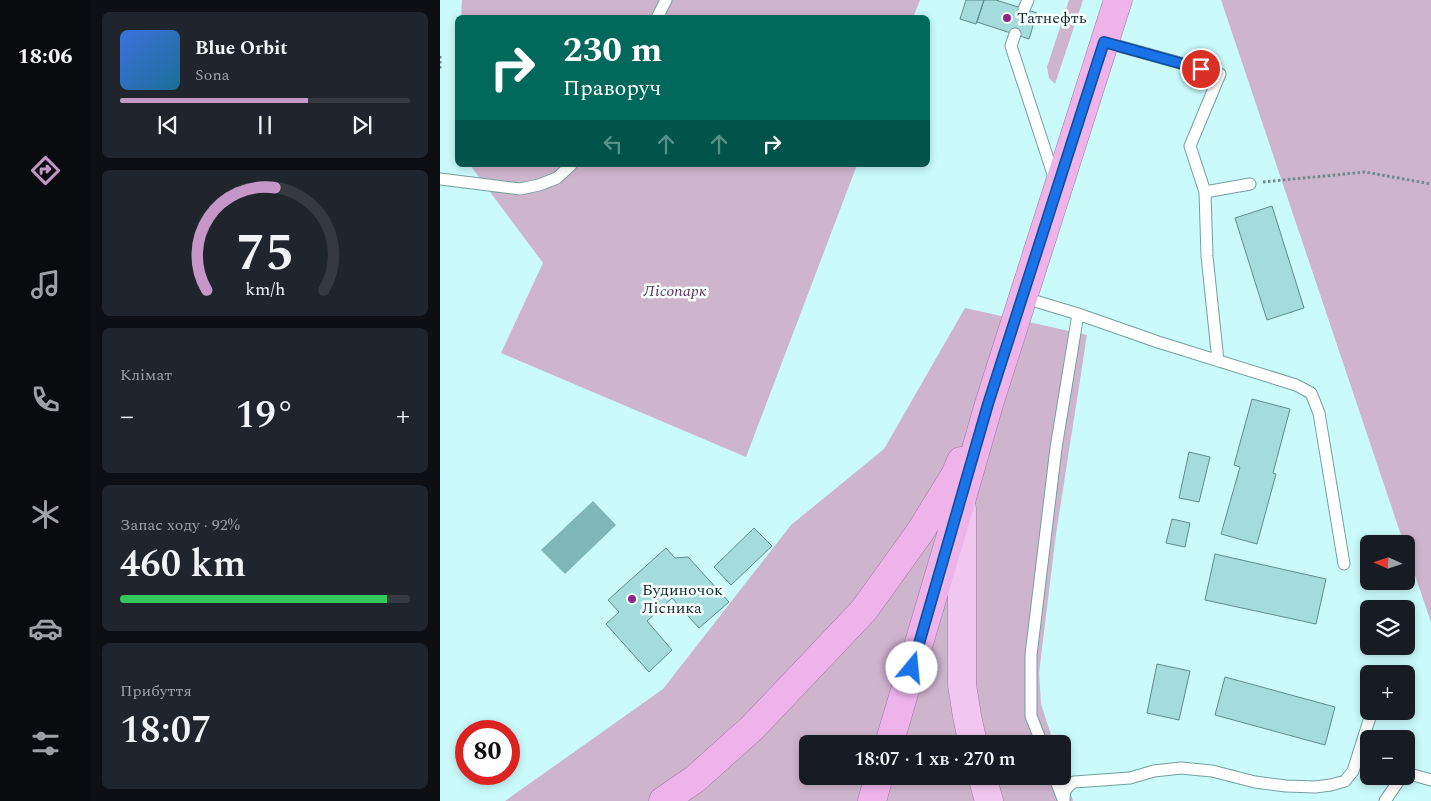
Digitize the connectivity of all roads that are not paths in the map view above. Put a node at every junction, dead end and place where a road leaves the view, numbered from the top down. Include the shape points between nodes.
1 (666, 0) edge
2 (1118, 0) edge
3 (658, 15) edge
4 (1015, 34) dead end
5 (1104, 42) junction
6 (569, 167) edge
7 (440, 179) edge
8 (1250, 184) road end
9 (1058, 188) junction
10 (1205, 192) junction
11 (1022, 296) junction
12 (1078, 314) junction
13 (1218, 361) junction
14 (988, 404) junction
15 (962, 498) junction
16 (1344, 564) dead end
17 (1369, 720) edge
18 (892, 735) edge
19 (971, 735) edge
20 (1038, 735) edge
21 (1415, 776) edge
22 (1431, 780) edge
23 (876, 785) edge
24 (985, 785) edge
25 (1058, 785) edge
26 (1396, 785) edge
27 (662, 801) edge
28 (872, 801) edge
29 (989, 801) edge
30 (1064, 801) edge
31 (1385, 801) edge

1 - 3 lane
2 - 5 highway
4 - 9 lane via 1011,46
5 - 9 highway
5 - 10 lane via 1220,74 1190,146
6 - 7 lane via 558,178 520,188
8 - 10 lane
9 - 11 highway
10 - 13 lane via 1207,256
11 - 12 lane
11 - 14 highway
12 - 13 lane
12 - 20 lane via 1056,448 1031,655 1031,716
13 - 16 lane via 1311,392 1319,413
14 - 15 highway
14 - 27 highway via 955,475 920,532 864,610 752,728 695,779
15 - 18 highway
15 - 19 main road via 962,685
17 - 30 lane via 1353,771 1345,781 1331,785 1286,786 1181,768 1130,778 1074,782 1065,790
21 - 22 lane
23 - 28 highway
24 - 29 main road
25 - 30 lane
26 - 31 lane

